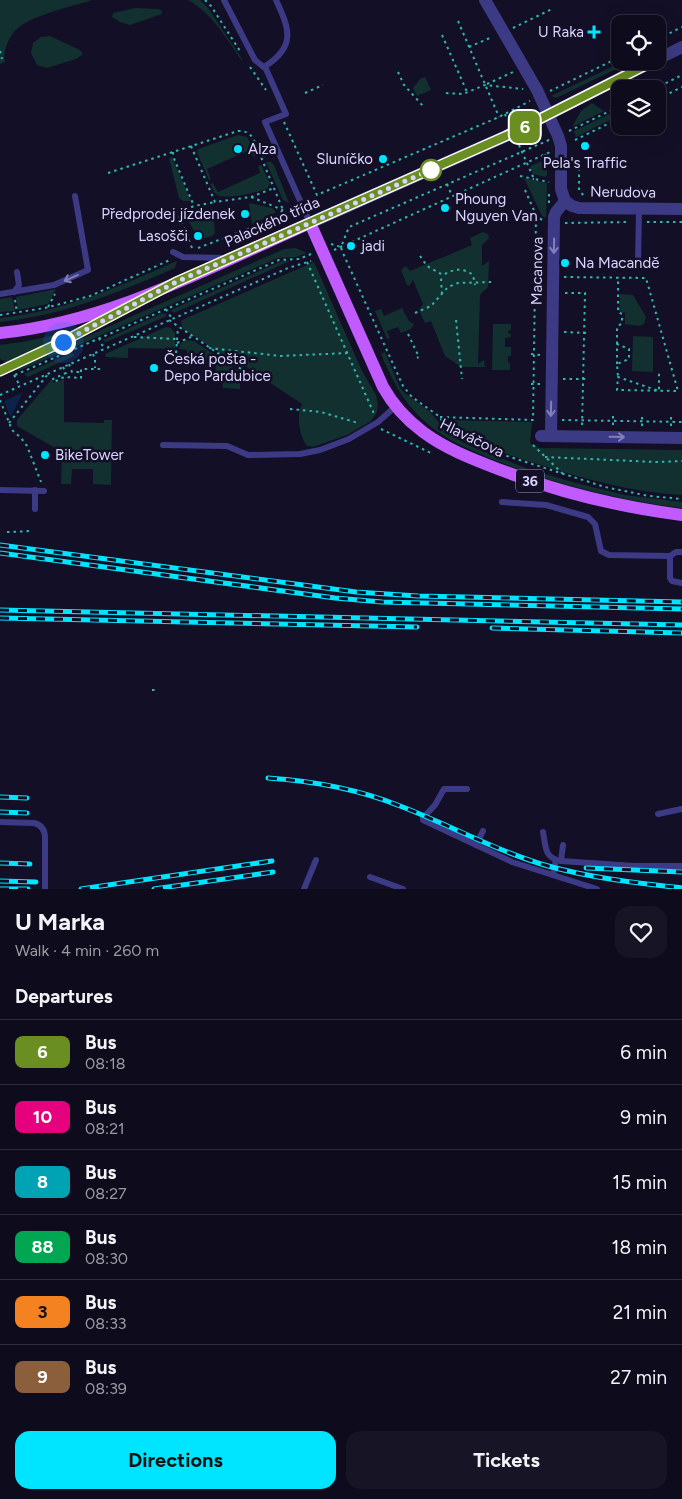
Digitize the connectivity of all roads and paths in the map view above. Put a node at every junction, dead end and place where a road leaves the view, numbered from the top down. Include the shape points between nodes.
1 (205, 0) edge
2 (224, 0) edge
3 (276, 0) edge
4 (485, 0) edge
5 (552, 9) dead end
6 (458, 21) dead end
7 (682, 28) edge
8 (506, 30) junction
9 (442, 35) dead end
10 (666, 35) edge
11 (682, 47) edge
12 (470, 48) junction
13 (0, 51) edge
14 (666, 55) edge
15 (243, 56) dead end
16 (2, 59) dead end
17 (611, 62) edge
18 (248, 65) dead end
19 (264, 67) junction
20 (523, 67) junction
21 (636, 70) edge
22 (398, 72) dead end
23 (682, 75) edge
24 (666, 83) edge
25 (323, 85) dead end
26 (485, 85) junction
27 (682, 88) edge
28 (304, 93) dead end
29 (446, 93) dead end
30 (468, 93) junction
31 (538, 93) junction
32 (270, 96) dead end
33 (666, 96) edge
34 (423, 106) dead end
35 (611, 110) edge
36 (505, 114) junction
37 (548, 114) junction
38 (281, 116) junction
39 (499, 117) junction
40 (508, 120) dead end
41 (611, 122) edge
42 (575, 128) dead end
43 (579, 138) junction
44 (575, 140) dead end
45 (544, 142) dead end
46 (579, 144) dead end
47 (519, 145) dead end
48 (191, 146) junction
49 (173, 152) junction
50 (550, 152) dead end
51 (522, 153) junction
52 (545, 154) junction
53 (527, 162) junction
54 (549, 165) dead end
55 (515, 168) junction
56 (579, 168) dead end
57 (517, 172) dead end
58 (108, 173) dead end
59 (520, 176) dead end
60 (534, 179) junction
61 (447, 184) junction
62 (274, 188) junction
63 (525, 190) dead end
64 (75, 196) dead end
65 (452, 196) junction
66 (251, 197) junction
67 (588, 197) dead end
68 (565, 201) junction
69 (215, 202) junction
70 (194, 206) junction
71 (682, 209) edge
72 (283, 210) junction
73 (549, 212) dead end
74 (536, 215) junction
75 (639, 215) junction
76 (682, 222) edge
77 (310, 223) junction
78 (546, 224) dead end
79 (563, 224) dead end
80 (541, 227) dead end
81 (537, 230) junction
82 (332, 244) dead end
83 (341, 247) junction
84 (334, 250) dead end
85 (173, 252) dead end
86 (180, 256) junction
87 (308, 256) dead end
88 (420, 256) dead end
89 (231, 258) junction
90 (311, 260) dead end
91 (307, 262) junction
92 (606, 264) dead end
93 (17, 272) dead end
94 (443, 275) junction
95 (562, 277) dead end
96 (618, 277) junction
97 (62, 282) junction
98 (176, 282) junction
99 (490, 282) dead end
100 (475, 284) junction
101 (14, 292) junction
102 (562, 293) dead end
103 (0, 294) edge
104 (442, 294) junction
105 (48, 307) junction
106 (166, 309) junction
107 (17, 313) junction
108 (415, 313) dead end
109 (0, 315) edge
110 (172, 319) junction
111 (168, 320) junction
112 (456, 320) dead end
113 (178, 327) junction
114 (552, 332) junction
115 (585, 333) junction
116 (0, 334) edge
117 (408, 334) dead end
118 (131, 337) junction
119 (192, 337) junction
120 (99, 338) junction
121 (177, 339) junction
122 (177, 343) junction
123 (617, 344) junction
124 (209, 348) junction
125 (104, 349) junction
126 (176, 353) dead end
127 (348, 353) junction
128 (93, 354) junction
129 (417, 358) dead end
130 (69, 364) junction
131 (617, 364) junction
132 (63, 367) junction
133 (95, 369) junction
134 (101, 369) dead end
135 (241, 369) dead end
136 (0, 371) edge
137 (659, 371) dead end
138 (50, 372) junction
139 (81, 372) junction
140 (618, 377) junction
141 (462, 379) dead end
142 (552, 379) junction
143 (584, 379) junction
144 (20, 386) junction
145 (660, 391) junction
146 (0, 395) edge
147 (0, 400) edge
148 (396, 406) junction
149 (290, 410) dead end
150 (440, 417) junction
151 (551, 420) junction
152 (582, 420) junction
153 (378, 422) junction
154 (682, 422) edge
155 (9, 423) junction
156 (546, 436) junction
157 (682, 438) edge
158 (163, 445) dead end
159 (441, 457) dead end
160 (545, 457) junction
161 (682, 462) edge
162 (564, 476) junction
163 (0, 490) edge
164 (35, 490) junction
165 (44, 491) joint
166 (682, 498) edge
167 (502, 502) dead end
168 (35, 509) dead end
169 (682, 515) edge
170 (32, 531) dead end
171 (7, 532) dead end
172 (682, 552) edge
173 (670, 556) junction
174 (682, 582) edge
175 (467, 789) dead end
176 (682, 809) edge
177 (658, 814) dead end
178 (0, 822) edge
179 (483, 830) dead end
180 (543, 832) dead end
181 (476, 845) junction
182 (563, 846) dead end
183 (316, 860) dead end
184 (559, 861) junction
185 (682, 866) edge
186 (553, 875) junction
187 (370, 877) dead end
188 (45, 889) edge
189 (304, 889) edge
190 (403, 889) edge
191 (597, 889) edge

1 - 15 path
2 - 19 lane via 255,60
3 - 19 lane via 286,22 288,39 278,58
4 - 8 street
5 - 8 path
6 - 12 path
7 - 10 path
8 - 12 path
8 - 20 street
9 - 30 path
11 - 14 street
12 - 26 path
13 - 16 path
17 - 31 path
18 - 32 path
19 - 38 lane via 286,114
20 - 26 path
20 - 31 street
21 - 37 street, Palackého třída
22 - 34 path via 404,85
23 - 24 path
25 - 28 path
26 - 30 path
26 - 31 path
26 - 39 path
27 - 33 path
29 - 30 path
31 - 36 path
31 - 37 street
35 - 42 path
36 - 39 path
36 - 40 path
37 - 68 street via 561,146
37 - 77 street, Palackého třída via 506,136
38 - 39 path via 317,195
38 - 77 lane via 263,120
41 - 43 path
43 - 44 path
43 - 46 path
45 - 51 path
47 - 51 path
48 - 49 path
48 - 62 path via 238,131 248,132
48 - 69 path
49 - 58 path
49 - 70 path
50 - 52 path
51 - 53 path
51 - 61 path
52 - 53 path
52 - 54 path
53 - 55 path
53 - 60 path
55 - 57 path
55 - 65 path
56 - 67 path via 579,190
59 - 60 path
60 - 73 path via 549,182
61 - 65 path
61 - 83 path via 349,227
62 - 66 path
62 - 72 path
63 - 74 path
64 -> 97 lane via 88,270
65 - 83 path
66 - 69 path
66 - 72 path
68 - 75 street, Nerudova via 579,208
68 -> 114 street, Macanova via 554,216
69 - 70 path
70 - 72 path via 178,213 193,250 276,218
71 - 75 street, Nerudova
74 - 78 path
74 - 81 path
75 - 76 path
75 - 79 path
75 - 92 lane via 638,265
77 - 89 main road, Palackého třída
77 - 148 main road, Hlaváčova / 36 via 380,378
80 - 81 path
81 - 150 path via 532,420
82 - 83 path
83 - 84 path
83 - 150 path via 403,386 412,397
85 - 86 lane
86 - 89 lane
86 - 105 path via 90,296
87 - 106 path via 279,260
88 - 94 path via 427,266
89 - 98 main road, Palackého třída
90 - 91 path
91 - 110 path
91 - 127 path
93 - 101 lane via 19,285
94 - 100 path via 453,269 464,270 472,275
94 - 104 path
95 - 96 path
96 - 123 path via 618,312 622,314 622,323 617,327
96 - 145 path via 646,278 678,391
97 - 101 lane
97 - 105 path
98 - 116 main road, Palackého třída via 87,316
98 - 136 lane
99 - 100 path
100 - 104 path via 458,283
101 - 103 lane
101 - 107 path
102 - 115 path via 585,294
104 - 108 path via 431,306
105 - 107 path
106 - 110 path
106 - 120 path
107 - 109 path
110 - 111 path
111 - 113 path
111 - 118 path
112 - 141 path
113 - 119 path
113 - 121 path
114 - 115 path
114 - 142 street, Macanova
115 - 143 path
117 - 129 path
118 - 121 path
118 - 125 path
119 - 122 path
119 - 124 path
120 - 125 path
120 - 144 path via 14,375
121 - 122 path
122 - 126 path
123 - 131 path
123 - 131 path via 629,349 629,359
124 - 127 path via 280,356
124 - 135 path
125 - 128 path
127 - 153 path
128 - 130 path
128 - 133 path
130 - 132 path
130 - 139 path via 72,372
131 - 140 path
132 - 138 path
132 - 139 path via 66,372 52,378 54,382 64,377 81,378
133 - 134 path
133 - 139 path via 81,369
137 - 145 path
138 - 144 path
138 - 155 path
140 - 145 path
140 - 145 path via 617,390
142 - 143 path
142 -> 151 street, Macanova
143 - 152 path
144 - 146 path
147 - 155 path
148 - 153 lane
148 - 169 main road, Hlaváčova / 36 via 431,438 489,466 575,494
149 - 153 path via 321,412 363,424
150 - 162 path via 444,426 468,442
151 - 152 path
151 - 156 street, Macanova
152 - 154 path
153 - 158 lane via 334,445 289,455 248,455 227,446
153 - 159 path via 381,429
155 - 165 path via 27,446
156 -> 157 street
156 - 160 path via 541,446 533,445
160 - 161 path
160 - 162 path
162 - 166 path via 640,494
163 - 164 lane
164 - 165 lane
164 - 168 lane
167 - 173 lane via 546,505 588,517 596,524 601,551 609,555
170 - 171 path
172 - 173 lane
173 - 174 lane via 670,578
175 - 181 lane via 444,789 422,819
176 - 177 lane
178 - 188 lane via 34,823 44,830
179 - 181 lane
180 - 184 lane via 547,854
181 - 186 lane via 512,862
182 - 184 lane
183 - 189 lane
184 - 185 lane
184 - 186 lane
186 - 191 lane
187 - 190 lane

